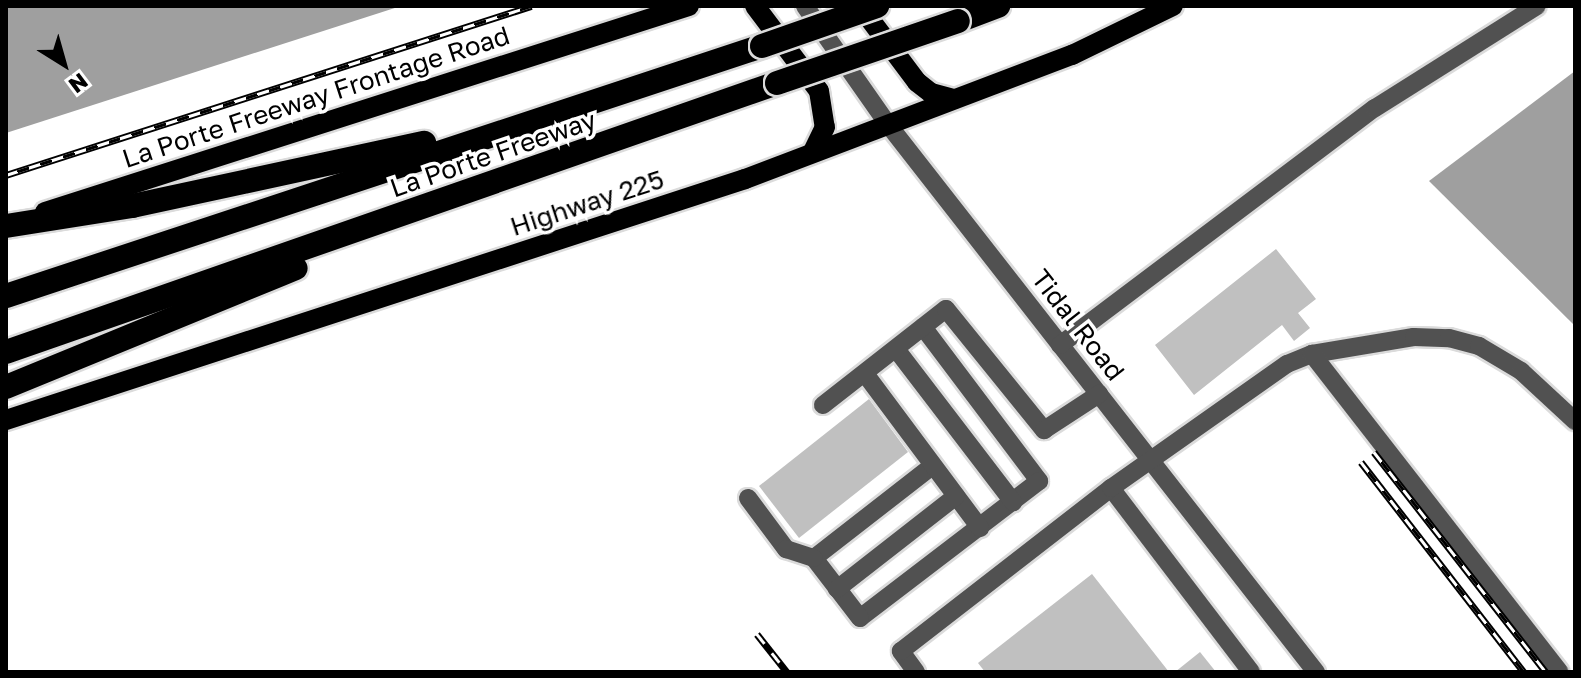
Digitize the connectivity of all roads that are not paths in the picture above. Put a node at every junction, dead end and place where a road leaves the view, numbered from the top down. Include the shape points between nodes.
1 (689, 6) edge
2 (755, 6) edge
3 (805, 6) edge
4 (860, 6) edge
5 (877, 6) edge
6 (998, 6) edge
7 (1173, 6) edge
8 (1537, 6) edge
9 (954, 99) junction
10 (887, 123) junction
11 (512, 127) junction
12 (813, 152) junction
13 (542, 168) junction
14 (6, 226) edge
15 (6, 296) edge
16 (923, 327) junction
17 (1060, 345) junction
18 (896, 349) junction
19 (6, 352) edge
20 (1312, 354) junction
21 (866, 375) junction
22 (6, 387) edge
23 (1099, 394) junction
24 (823, 405) dead end
25 (6, 420) edge
26 (1575, 421) edge
27 (1153, 463) junction
28 (932, 466) junction
29 (1111, 488) junction
30 (956, 496) junction
31 (748, 498) dead end
32 (1013, 502) junction
33 (980, 528) junction
34 (814, 558) junction
35 (837, 589) junction
36 (916, 672) edge
37 (1251, 672) edge
38 (1316, 672) edge
39 (1560, 672) edge

1 - 14 main road, La Porte Freeway Frontage Road
2 - 12 main road via 819,91 825,127
3 - 10 street, Tidal Road
4 - 9 main road via 917,82 931,93
5 - 11 highway, La Porte Freeway, bridge
6 - 13 highway, La Porte Freeway, bridge
7 - 9 main road, Highway 225 via 1072,55
8 - 17 street via 1375,108
9 - 10 main road, Highway 225
10 - 12 main road, Highway 225
10 - 17 street, Tidal Road
11 - 14 highway via 303,165 132,206
11 - 15 highway, La Porte Freeway
12 - 25 main road, Highway 225
13 - 19 highway, La Porte Freeway
13 - 22 highway
16 - 18 street
16 - 23 street via 950,310 1044,430
16 - 32 street via 1040,477
17 - 23 street, Tidal Road
18 - 21 street
18 - 32 street
20 - 26 street via 1414,337 1449,338 1479,346 1521,371
20 - 27 street via 1277,371
20 - 39 street
21 - 24 street
21 - 28 street via 890,401
23 - 27 street, Tidal Road
27 - 29 street
27 - 38 street, Tidal Road
28 - 30 street
28 - 34 street
29 - 36 street via 901,651
29 - 37 street
30 - 33 street
30 - 35 street
31 - 34 street via 786,549
32 - 33 street
33 - 35 street via 864,618
34 - 35 street

